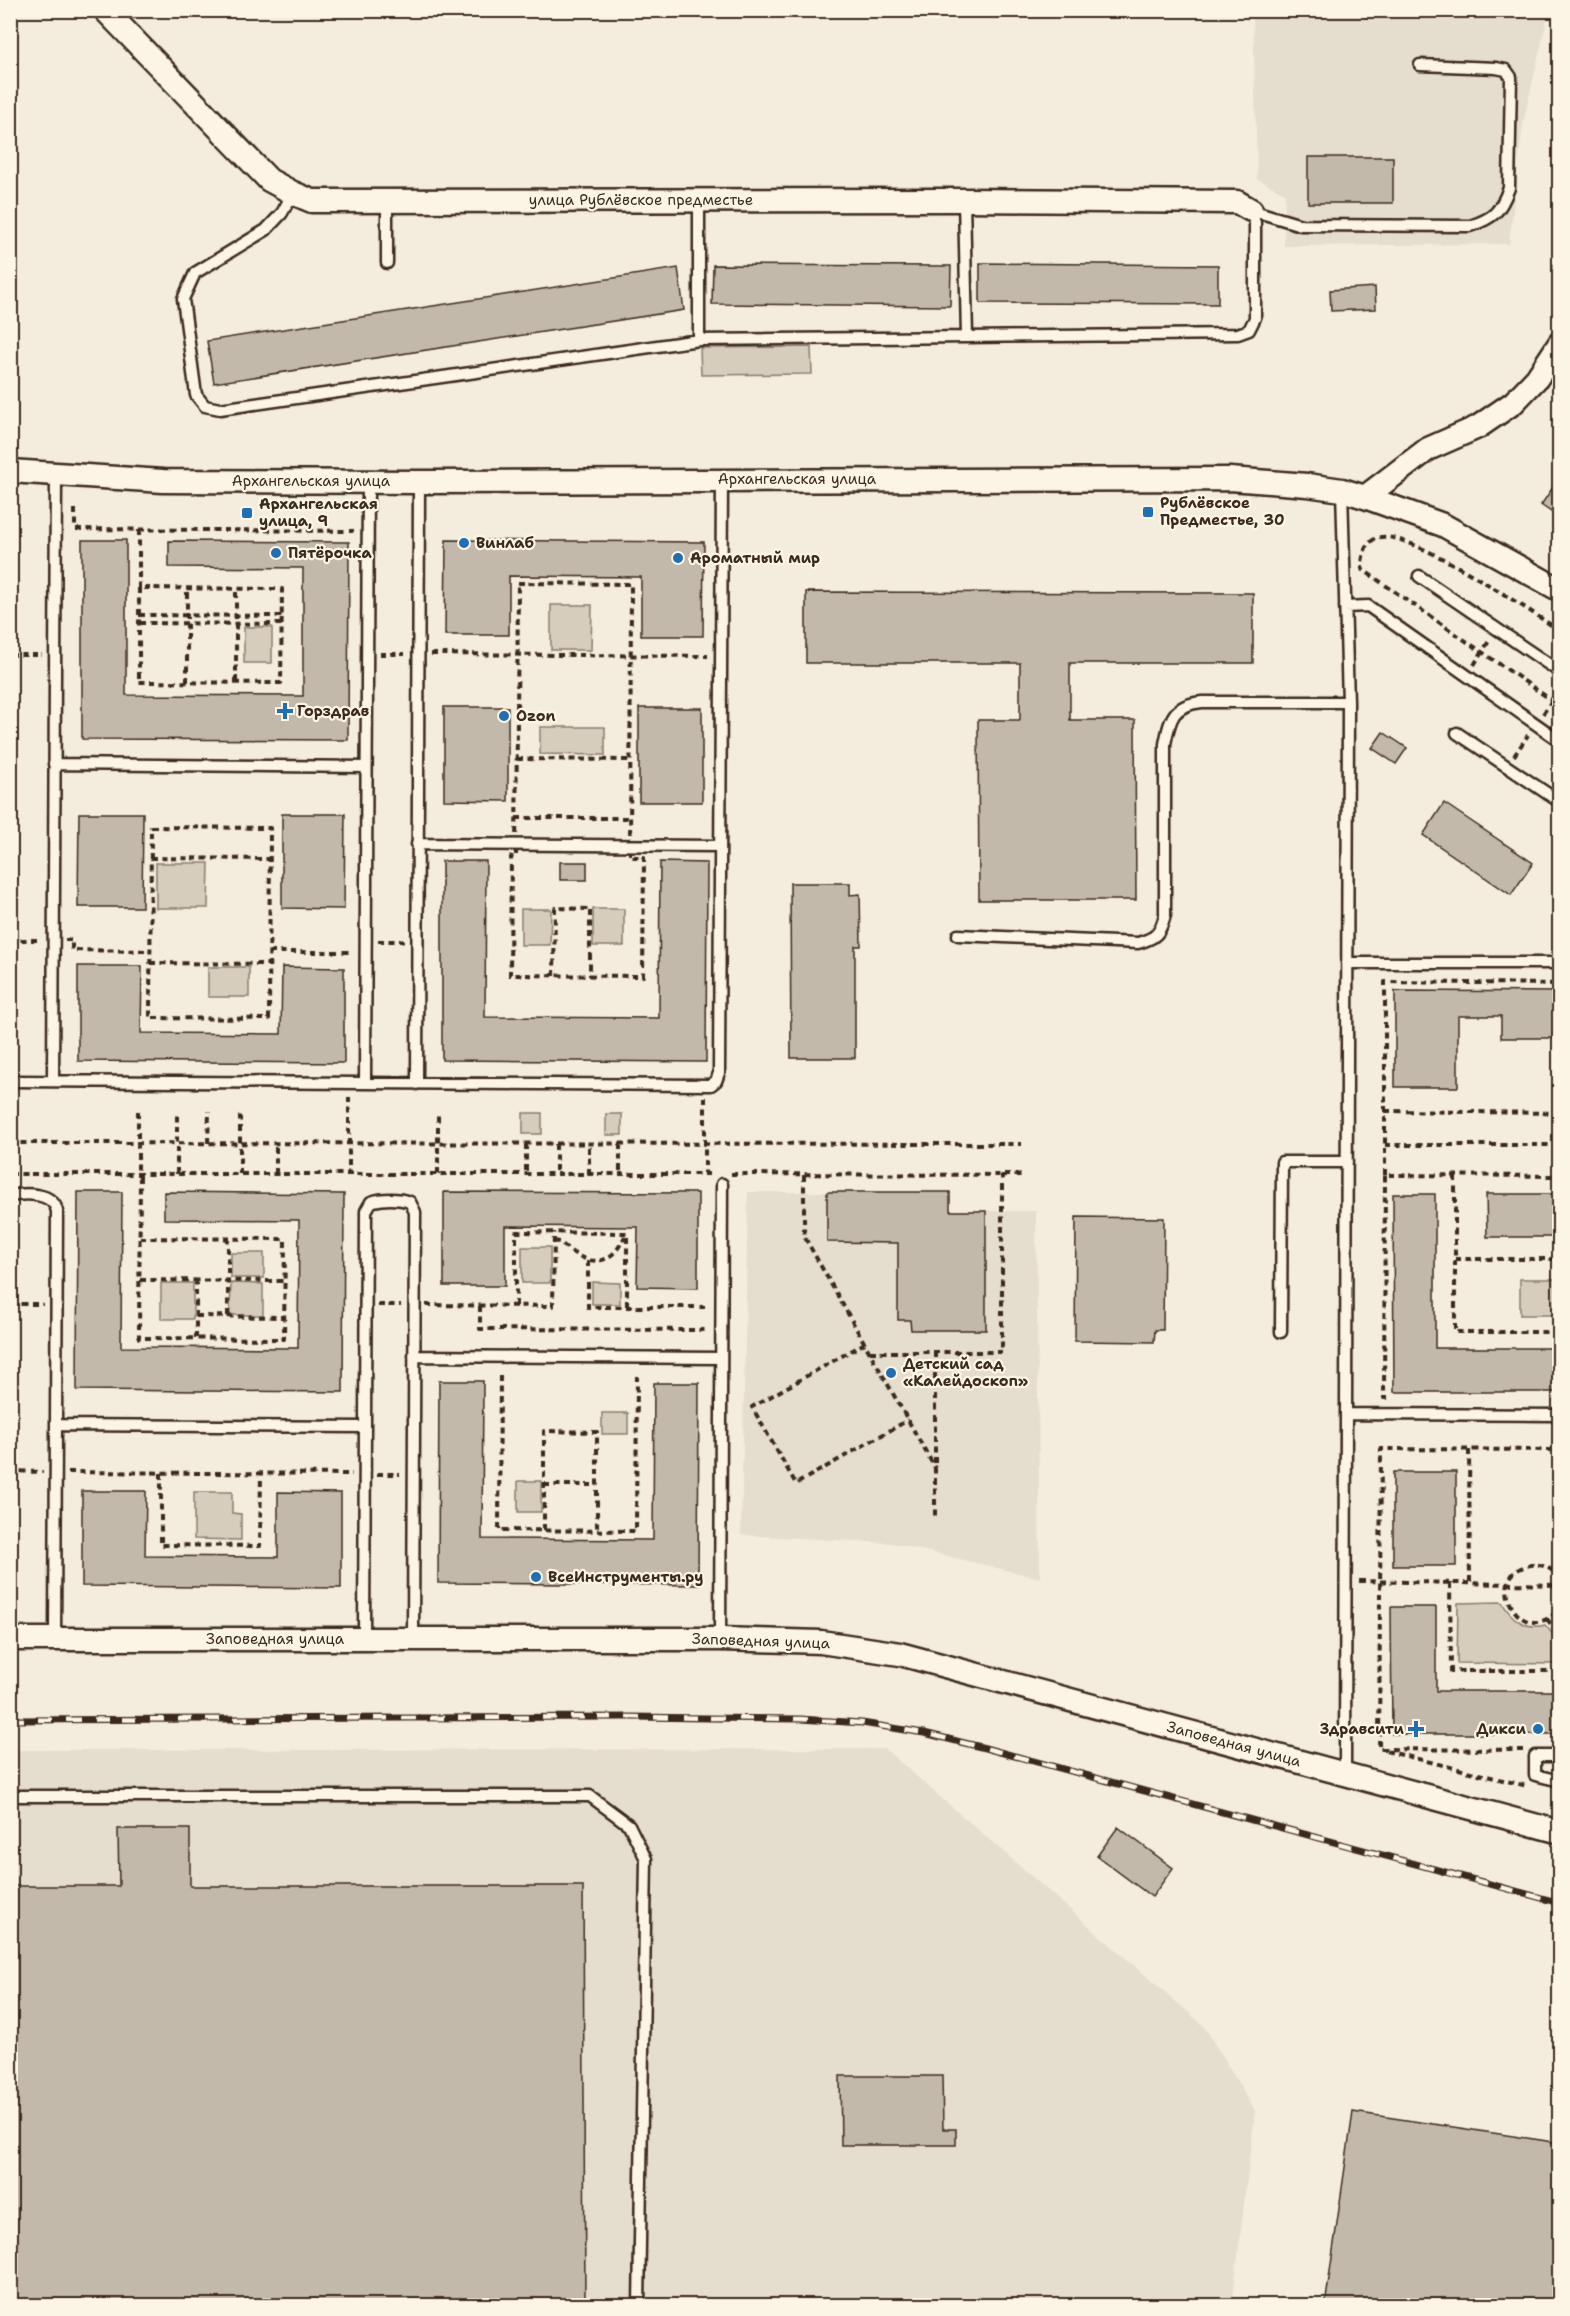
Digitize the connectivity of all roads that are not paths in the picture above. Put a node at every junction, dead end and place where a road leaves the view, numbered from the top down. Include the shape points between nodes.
1 (105, 10) edge
2 (1420, 65) dead end
3 (292, 193) junction
4 (699, 200) junction
5 (964, 200) junction
6 (387, 201) junction
7 (1251, 210) junction
8 (387, 263) dead end
9 (966, 337) junction
10 (699, 340) junction
11 (1560, 343) edge
12 (10, 471) edge
13 (56, 475) junction
14 (722, 479) junction
15 (368, 481) junction
16 (419, 482) junction
17 (1342, 490) junction
18 (1365, 497) junction
19 (1419, 576) dead end
20 (1559, 589) edge
21 (1345, 607) junction
22 (1560, 672) edge
23 (1348, 702) junction
24 (1457, 733) dead end
25 (1560, 741) edge
26 (54, 764) junction
27 (366, 767) junction
28 (1560, 802) edge
29 (417, 844) junction
30 (720, 846) junction
31 (958, 934) dead end
32 (1347, 963) junction
33 (1560, 963) edge
34 (10, 1081) edge
35 (53, 1081) junction
36 (365, 1083) junction
37 (417, 1083) junction
38 (1347, 1162) junction
39 (722, 1184) dead end
40 (10, 1197) edge
41 (1281, 1332) dead end
42 (414, 1356) junction
43 (721, 1358) junction
44 (1346, 1414) junction
45 (1560, 1415) edge
46 (56, 1425) junction
47 (365, 1427) junction
48 (10, 1639) edge
49 (55, 1639) junction
50 (364, 1639) junction
51 (413, 1639) junction
52 (720, 1639) junction
53 (1560, 1756) edge
54 (1345, 1773) junction
55 (1560, 1780) edge
56 (10, 1796) edge
57 (1560, 1832) edge
58 (639, 2306) edge

1 - 3 street, улица Рублёвское предместье via 268,180
2 - 7 lane via 1496,68 1506,70 1511,77 1509,188 1503,205 1489,220 1470,226 1301,225
3 - 6 street, улица Рублёвское предместье via 312,201
3 - 10 lane via 282,213 266,230 195,273 183,298 196,395 206,406 220,409
4 - 5 street, улица Рублёвское предместье
4 - 6 street, улица Рублёвское предместье
4 - 10 lane
5 - 7 street, улица Рублёвское предместье via 1237,202
5 - 9 lane
6 - 8 lane
7 - 9 lane via 1255,222 1255,318 1249,330 1238,334
9 - 10 lane
11 - 18 street via 1537,378 1513,403 1478,427 1428,449
12 - 13 street, Архангельская улица
13 - 15 street, Архангельская улица via 163,481
13 - 26 lane
14 - 16 street, Архангельская улица
14 - 17 street, Архангельская улица via 1230,478
14 - 30 lane
15 - 16 street, Архангельская улица
15 - 27 lane
16 - 29 lane
17 - 18 street, Архангельская улица
17 - 21 lane
18 - 20 street, Архангельская улица via 1443,525
19 - 22 lane
21 - 23 lane
21 - 25 lane via 1368,606
23 - 31 lane via 1202,702 1186,704 1174,714 1165,744 1165,915 1162,928 1153,939 1138,943
23 - 32 lane
24 - 28 lane
26 - 27 lane
26 - 35 lane
27 - 36 lane
29 - 30 lane
29 - 37 lane
30 - 37 lane via 719,1073 711,1085
32 - 33 lane
32 - 38 lane
34 - 35 lane
35 - 36 lane
36 - 37 lane
38 - 41 lane via 1282,1162
38 - 44 lane
39 - 43 lane
40 - 46 lane via 41,1196 56,1205
42 - 43 lane
42 - 47 lane via 415,1212 410,1202 404,1200 376,1200 366,1211
42 - 51 lane
43 - 52 lane
44 - 45 lane
44 - 54 lane
46 - 47 lane
46 - 49 lane
47 - 50 lane
48 - 49 street, Заповедная улица
49 - 50 street, Заповедная улица
50 - 51 street, Заповедная улица
51 - 52 street, Заповедная улица
52 - 54 street, Заповедная улица via 821,1642 900,1654
53 - 55 lane via 1535,1756 1535,1774
54 - 57 street, Заповедная улица
56 - 58 lane via 590,1796 629,1825 646,1859

